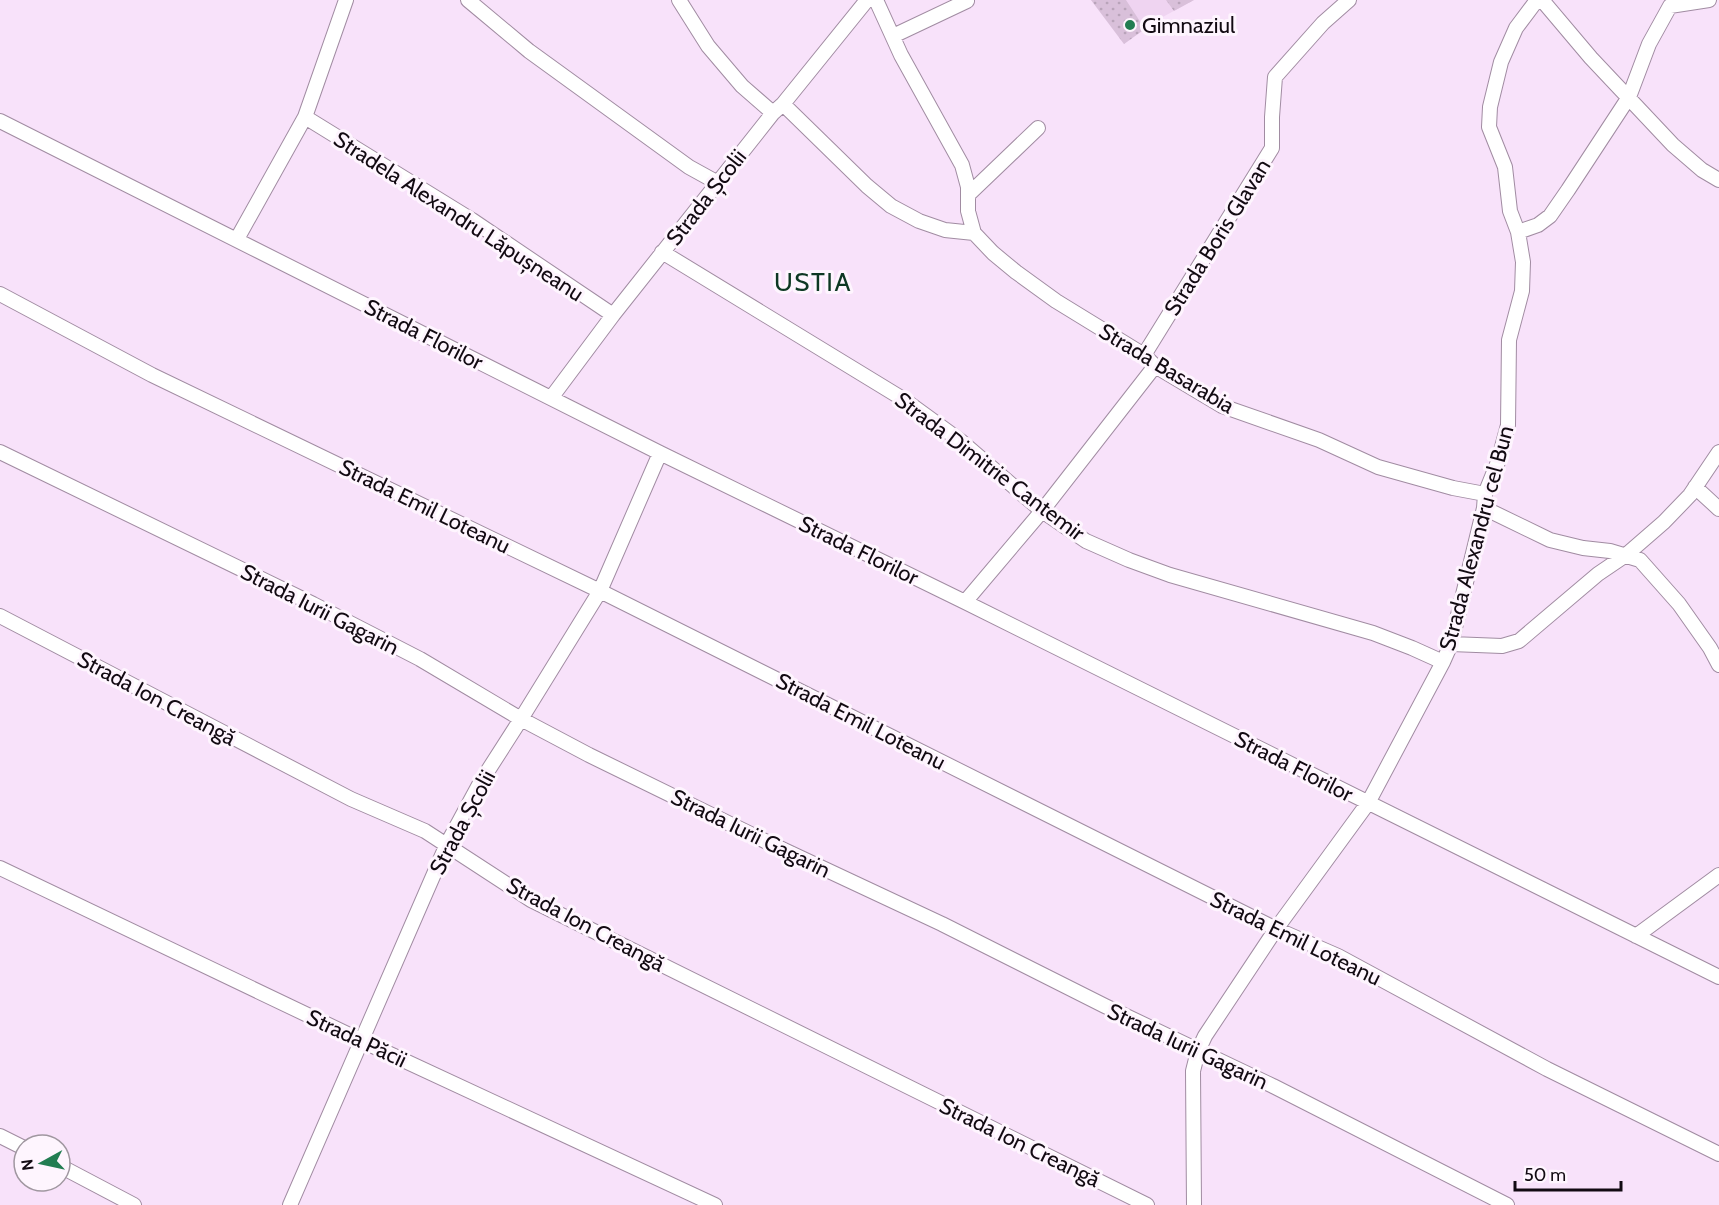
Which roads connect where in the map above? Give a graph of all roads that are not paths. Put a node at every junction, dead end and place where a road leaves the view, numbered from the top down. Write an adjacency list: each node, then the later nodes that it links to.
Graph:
1 (346, 0): 15 (street)
2 (468, 0): 19 (street)
3 (680, 0): 14 (street)
4 (867, 0): 14 (street, Strada Școlii)
5 (876, 0): 12 (street)
6 (1349, 0): 27 (street, Strada Boris Glavan)
7 (1537, 0): 21 (street, Strada Alexandru cel Bun)
8 (1542, 0): 13 (street)
9 (1709, 0): 11 (street)
10 (967, 1): 12 (street)
11 (1670, 3): 13 (street)
12 (893, 36): 20 (street)
13 (1629, 97): 18 (street); 21 (street)
14 (778, 109): 19 (street, Strada Școlii); 22 (street)
15 (305, 117): 23 (street); 26 (street, Stradela Alexandru Lăpușneanu)
16 (0, 121): 23 (street, Strada Florilor)
17 (1038, 128): 20 (street)
18 (1719, 180)
19 (718, 183): 24 (street, Strada Școlii)
20 (968, 195): 22 (street)
21 (1518, 232): 34 (street, Strada Alexandru cel Bun)
22 (974, 233): 27 (street, Strada Basarabia)
23 (237, 239): 29 (street, Strada Florilor)
24 (662, 252): 26 (street, Strada Școlii); 36 (street, Strada Dimitrie Cantemir)
25 (0, 294): 38 (street, Strada Emil Loteanu)
26 (613, 315): 29 (street, Strada Școlii)
27 (1144, 356): 28 (street, Strada Basarabia)
28 (1155, 366): 34 (street, Strada Basarabia); 36 (street)
29 (551, 398): 32 (street, Strada Florilor)
30 (0, 452): 44 (street, Strada Iurii Gagarin)
31 (1719, 452): 33 (street)
32 (660, 453): 38 (street, Strada Școlii); 39 (street, Strada Florilor)
33 (1695, 487): 35 (street); 37 (street)
34 (1484, 501): 37 (street, Strada Basarabia); 41 (street, Strada Alexandru cel Bun)
35 (1719, 509)
36 (1042, 511): 39 (street); 42 (street, Strada Dimitrie Cantemir)
37 (1626, 555): 41 (street); 43 (street, Strada Basarabia)
38 (600, 591): 44 (street, Strada Școlii); 49 (street, Strada Emil Loteanu)
39 (965, 602): 45 (street, Strada Florilor)
40 (0, 616): 46 (street, Strada Ion Creangă)
41 (1451, 644): 42 (street, Strada Alexandru cel Bun)
42 (1443, 662): 45 (street, Strada Alexandru cel Bun)
43 (1719, 665)
44 (522, 719): 46 (street, Strada Școlii); 53 (street, Strada Iurii Gagarin)
45 (1368, 803): 49 (street, Strada Alexandru cel Bun); 50 (street, Strada Florilor)
46 (447, 844): 52 (street, Strada Școlii); 59 (street, Strada Ion Creangă)
47 (0, 868): 52 (street, Strada Păcii)
48 (1719, 875): 50 (street)
49 (1276, 929): 53 (street, Strada Alexandru cel Bun); 54 (street, Strada Emil Loteanu)
50 (1636, 936): 51 (street, Strada Florilor)
51 (1719, 977)
52 (362, 1041): 57 (street, Strada Școlii); 58 (street, Strada Păcii)
53 (1198, 1051): 60 (street, Strada Alexandru cel Bun); 61 (street, Strada Iurii Gagarin)
54 (1719, 1154)
55 (72, 1172): 56 (street)
56 (134, 1205)
57 (290, 1205)
58 (715, 1205)
59 (1146, 1205)
60 (1194, 1205)
61 (1507, 1205)

